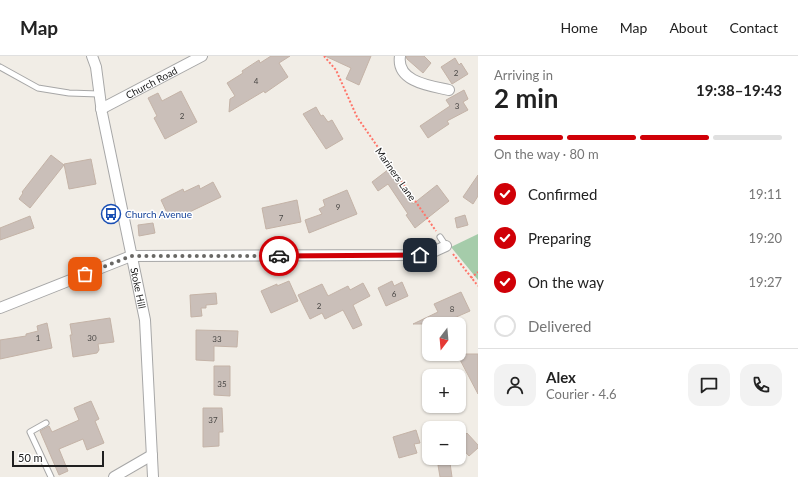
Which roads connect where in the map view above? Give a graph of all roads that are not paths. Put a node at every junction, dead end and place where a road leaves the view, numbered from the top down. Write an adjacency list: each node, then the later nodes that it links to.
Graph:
1 (92, 56): 6 (street, Stoke Hill)
2 (202, 56): 7 (street, Church Road)
3 (400, 56): 5 (street)
4 (0, 67): 6 (lane)
5 (449, 90)
6 (100, 94): 7 (street, Stoke Hill)
7 (101, 109): 10 (street, Stoke Hill)
8 (440, 237): 9 (lane)
9 (446, 246): 10 (street)
10 (131, 256): 11 (street); 13 (street, Stoke Hill)
11 (0, 308)
12 (46, 422): 14 (lane)
13 (152, 455): 15 (street); 16 (street, Stoke Hill)
14 (51, 477)
15 (114, 477)
16 (153, 477)

